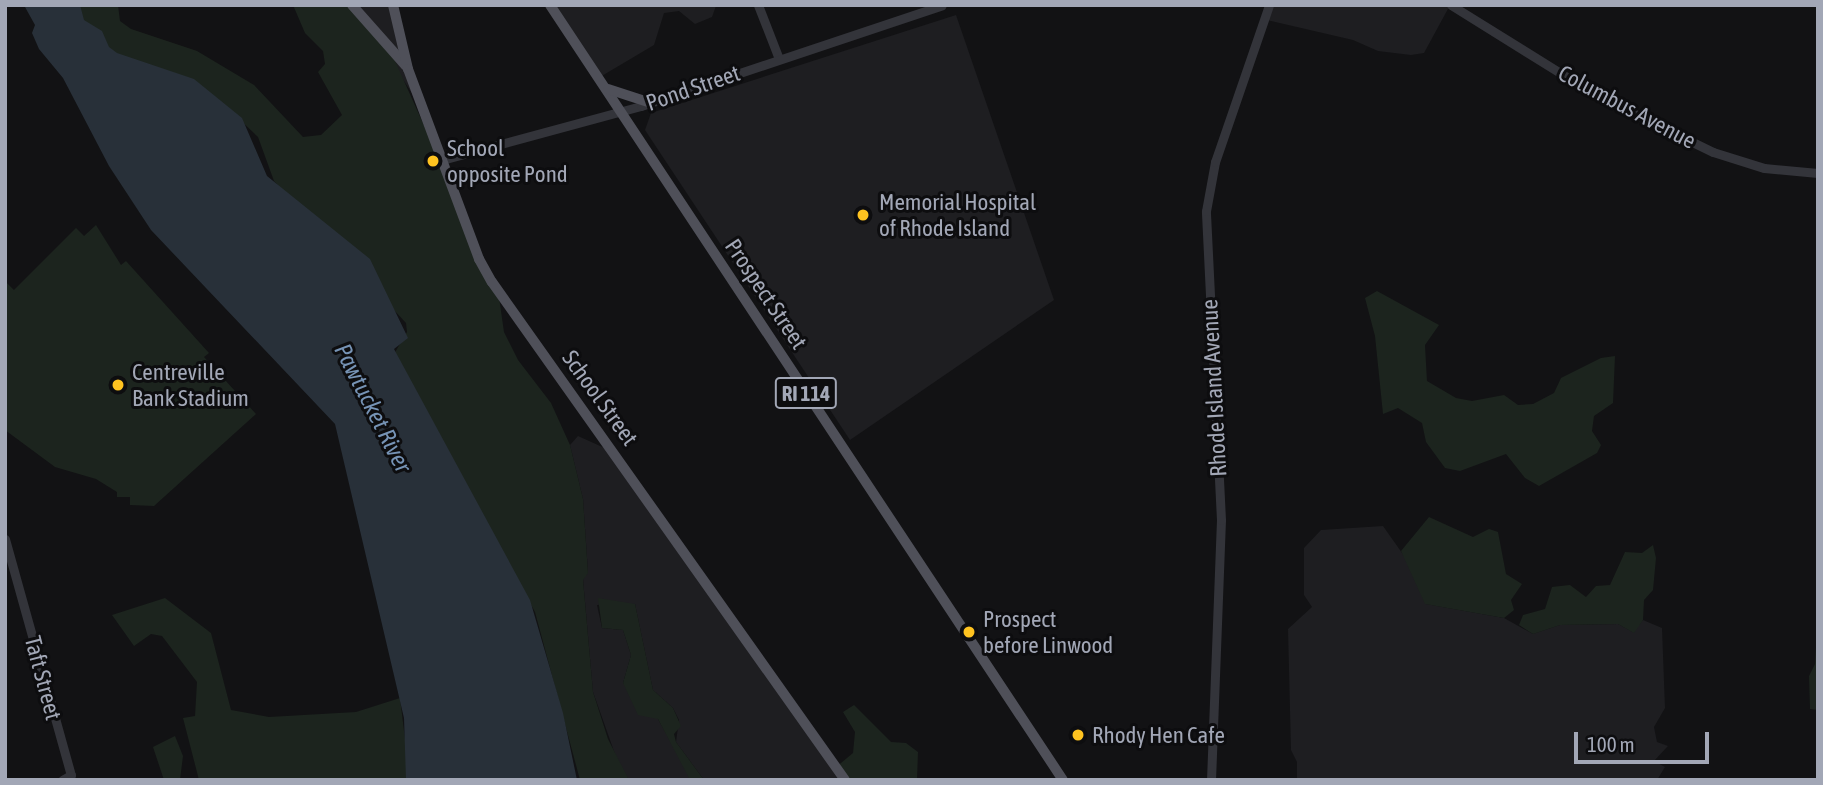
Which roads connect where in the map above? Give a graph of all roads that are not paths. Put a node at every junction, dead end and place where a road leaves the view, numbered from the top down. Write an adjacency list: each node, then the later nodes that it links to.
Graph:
1 (352, 5): 9 (main road)
2 (393, 5): 9 (main road, School Street)
3 (550, 5): 10 (main road, Prospect Street / RI 114)
4 (758, 5): 8 (street)
5 (942, 5): 8 (street, Pond Street)
6 (1269, 5): 19 (street, Rhode Island Avenue)
7 (1451, 5): 14 (street, Columbus Avenue)
8 (779, 59): 11 (street, Pond Street)
9 (408, 69): 13 (main road, School Street)
10 (602, 86): 11 (main road); 12 (main road, Prospect Street / RI 114)
11 (648, 102): 12 (street, Pond Street)
12 (622, 111): 13 (street, Pond Street); 18 (main road, Prospect Street / RI 114)
13 (442, 160): 17 (main road, School Street)
14 (1818, 173)
15 (5, 539): 16 (street, Taft Street)
16 (66, 778)
17 (845, 780)
18 (1063, 780)
19 (1211, 780)

